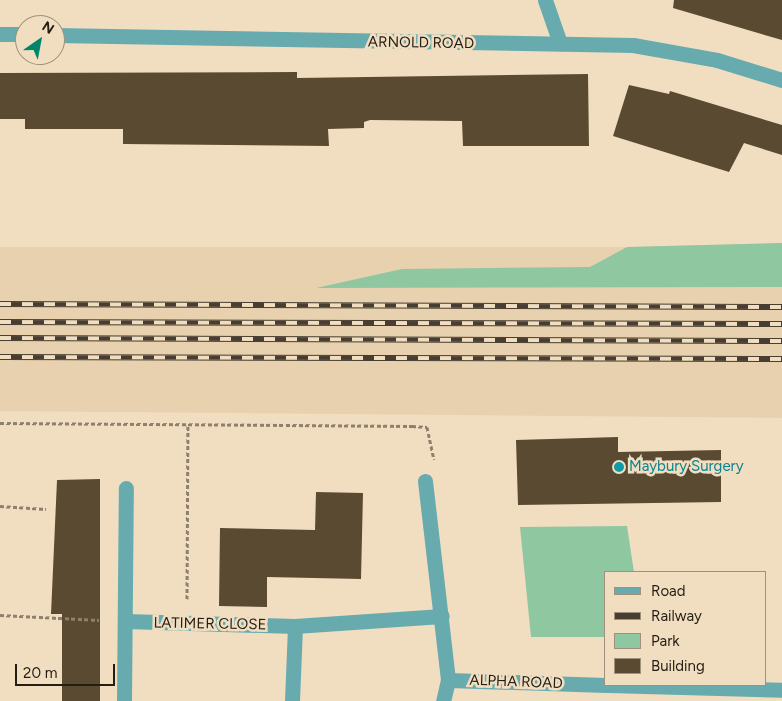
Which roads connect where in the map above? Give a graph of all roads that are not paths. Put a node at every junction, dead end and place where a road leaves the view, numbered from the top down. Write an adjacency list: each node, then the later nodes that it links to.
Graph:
1 (545, 0): 5 (street)
2 (0, 34): 3 (street)
3 (15, 34)
4 (65, 35): 5 (street, ARNOLD ROAD)
5 (560, 43): 6 (street, ARNOLD ROAD)
6 (782, 80)
7 (425, 482): 9 (street)
8 (126, 488): 10 (street)
9 (442, 616): 11 (street, LATIMER CLOSE); 12 (street)
10 (125, 621): 11 (street, LATIMER CLOSE); 16 (street)
11 (295, 626): 17 (street)
12 (448, 680): 13 (street, ALPHA ROAD); 18 (street, ALPHA ROAD)
13 (604, 685)
14 (642, 686): 15 (street, ALPHA ROAD)
15 (782, 690)
16 (124, 701)
17 (292, 701)
18 (443, 701)

